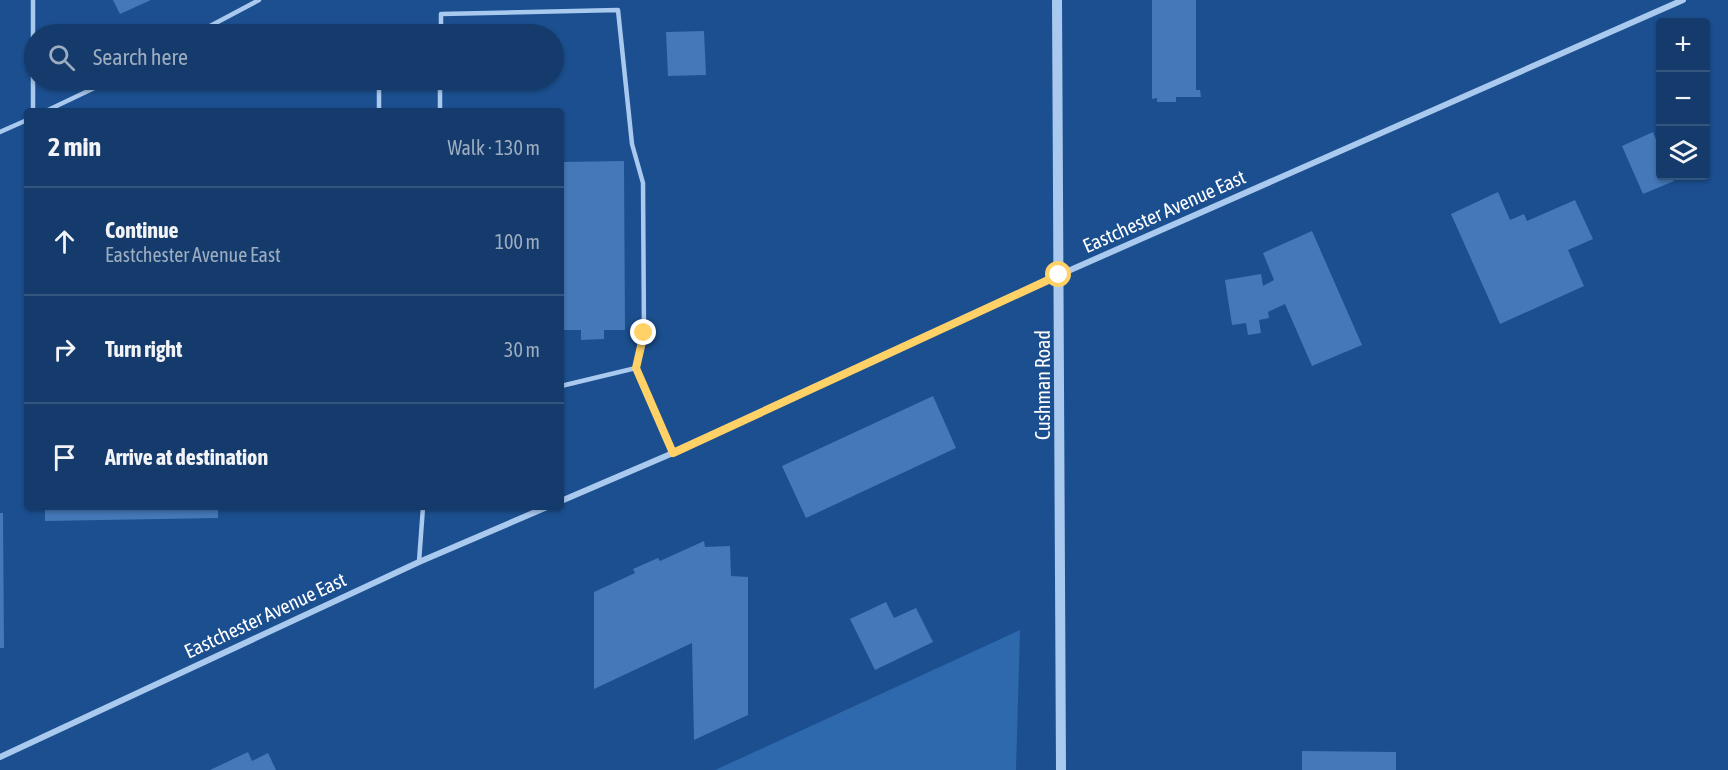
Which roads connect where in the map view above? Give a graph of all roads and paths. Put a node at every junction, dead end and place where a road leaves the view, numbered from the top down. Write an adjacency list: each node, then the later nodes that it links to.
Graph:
1 (33, 0): 5 (lane)
2 (259, 0): 6 (lane)
3 (1057, 0): 18 (street, Cushman Road)
4 (1683, 0): 18 (street, Eastchester Avenue East)
5 (33, 24)
6 (214, 24)
7 (441, 24): 19 (lane)
8 (33, 90): 12 (lane)
9 (90, 90): 13 (lane)
10 (379, 90): 14 (lane)
11 (440, 90): 15 (lane)
12 (33, 108)
13 (52, 108)
14 (379, 108)
15 (440, 108)
16 (24, 121): 17 (lane)
17 (0, 132)
18 (1059, 275): 21 (street, Eastchester Avenue East); 27 (street, Cushman Road)
19 (636, 368): 20 (lane); 21 (lane)
20 (564, 385)
21 (673, 453): 22 (street, Eastchester Avenue East)
22 (564, 500)
23 (423, 510): 25 (lane)
24 (540, 510): 25 (street, Eastchester Avenue East)
25 (419, 562): 26 (street, Eastchester Avenue East)
26 (0, 757)
27 (1061, 770)

